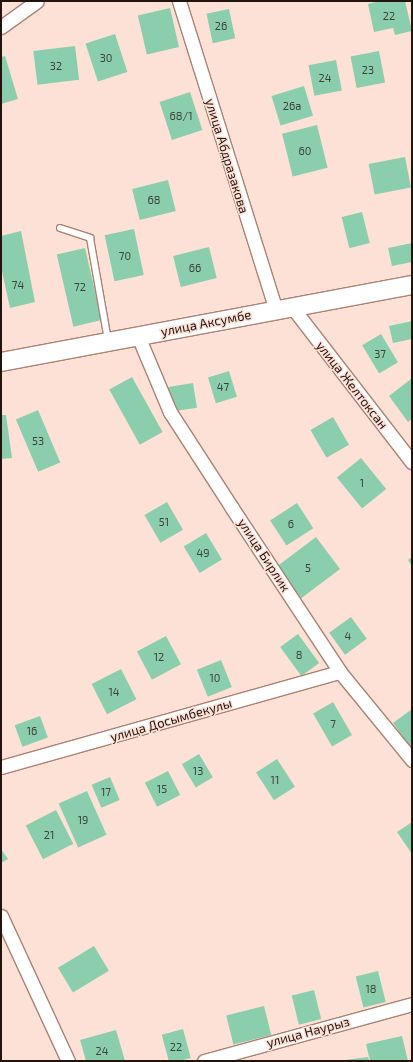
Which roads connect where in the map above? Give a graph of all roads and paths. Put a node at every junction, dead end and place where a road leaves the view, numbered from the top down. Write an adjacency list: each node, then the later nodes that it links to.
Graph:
1 (37, 1): 3 (street)
2 (179, 1): 6 (street, улица Абдразакова)
3 (1, 27)
4 (60, 228): 8 (lane)
5 (412, 285): 6 (main road, улица Аксумбе)
6 (284, 309): 7 (main road, улица Аксумбе); 10 (street, улица Желтоксан)
7 (138, 336): 8 (main road, улица Аксумбе); 11 (street, улица Бирлик)
8 (109, 342): 9 (main road, улица Аксумбе)
9 (1, 362)
10 (412, 462)
11 (340, 672): 12 (street, улица Бирлик); 13 (street, улица Досымбекулы)
12 (412, 760)
13 (1, 767)
14 (1, 916): 16 (street)
15 (412, 1004): 17 (street, улица Наурыз)
16 (68, 1061)
17 (204, 1061)

